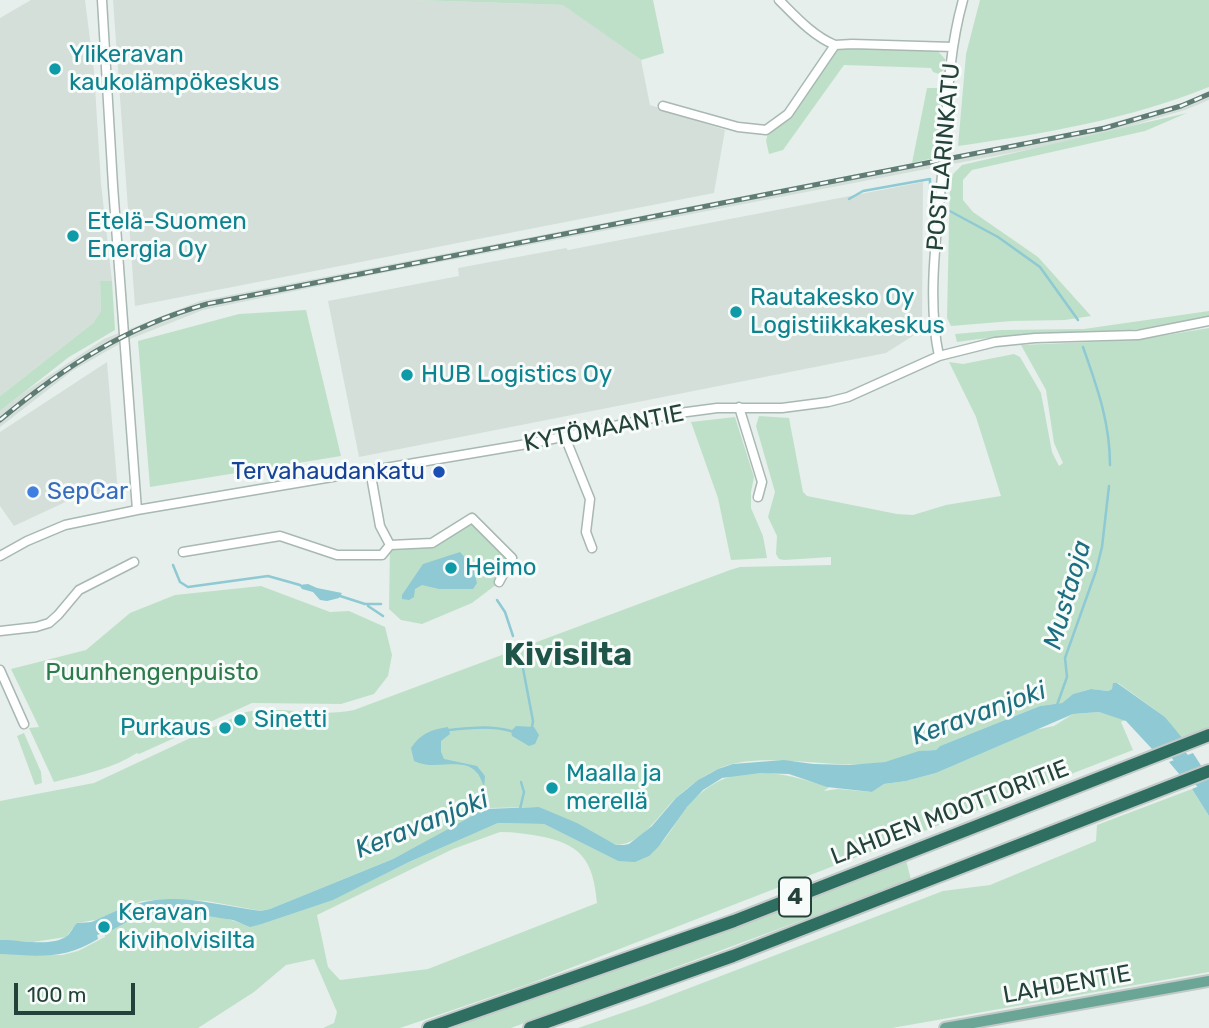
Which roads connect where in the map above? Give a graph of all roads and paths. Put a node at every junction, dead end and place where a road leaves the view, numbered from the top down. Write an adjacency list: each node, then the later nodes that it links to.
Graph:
1 (102, 0): 13 (street)
2 (779, 0): 4 (street)
3 (963, 0): 5 (street, POSTLARINKATU)
4 (835, 45): 5 (street); 6 (street)
5 (953, 47): 8 (street, POSTLARINKATU)
6 (663, 106)
7 (1209, 321): 8 (street, KYTÖMAANTIE)
8 (939, 356): 9 (street, KYTÖMAANTIE)
9 (739, 407): 10 (street, KYTÖMAANTIE); 12 (street)
10 (565, 437): 11 (street, KYTÖMAANTIE); 15 (street)
11 (370, 470): 13 (street, KYTÖMAANTIE); 14 (street)
12 (758, 497)
13 (137, 510): 17 (street, KYTÖMAANTIE)
14 (390, 545): 16 (street); 19 (street)
15 (592, 548)
16 (183, 552)
17 (0, 556)
18 (134, 562): 20 (street)
19 (499, 582)
20 (0, 631)
21 (0, 670): 22 (street)
22 (24, 724)
23 (1204, 737): 26 (highway, LAHDEN MOOTTORITIE / 4)
24 (1209, 771): 27 (highway, 4)
25 (1209, 982): 28 (main road, LAHDENTIE)
26 (429, 1028)
27 (530, 1028)
28 (945, 1028)

